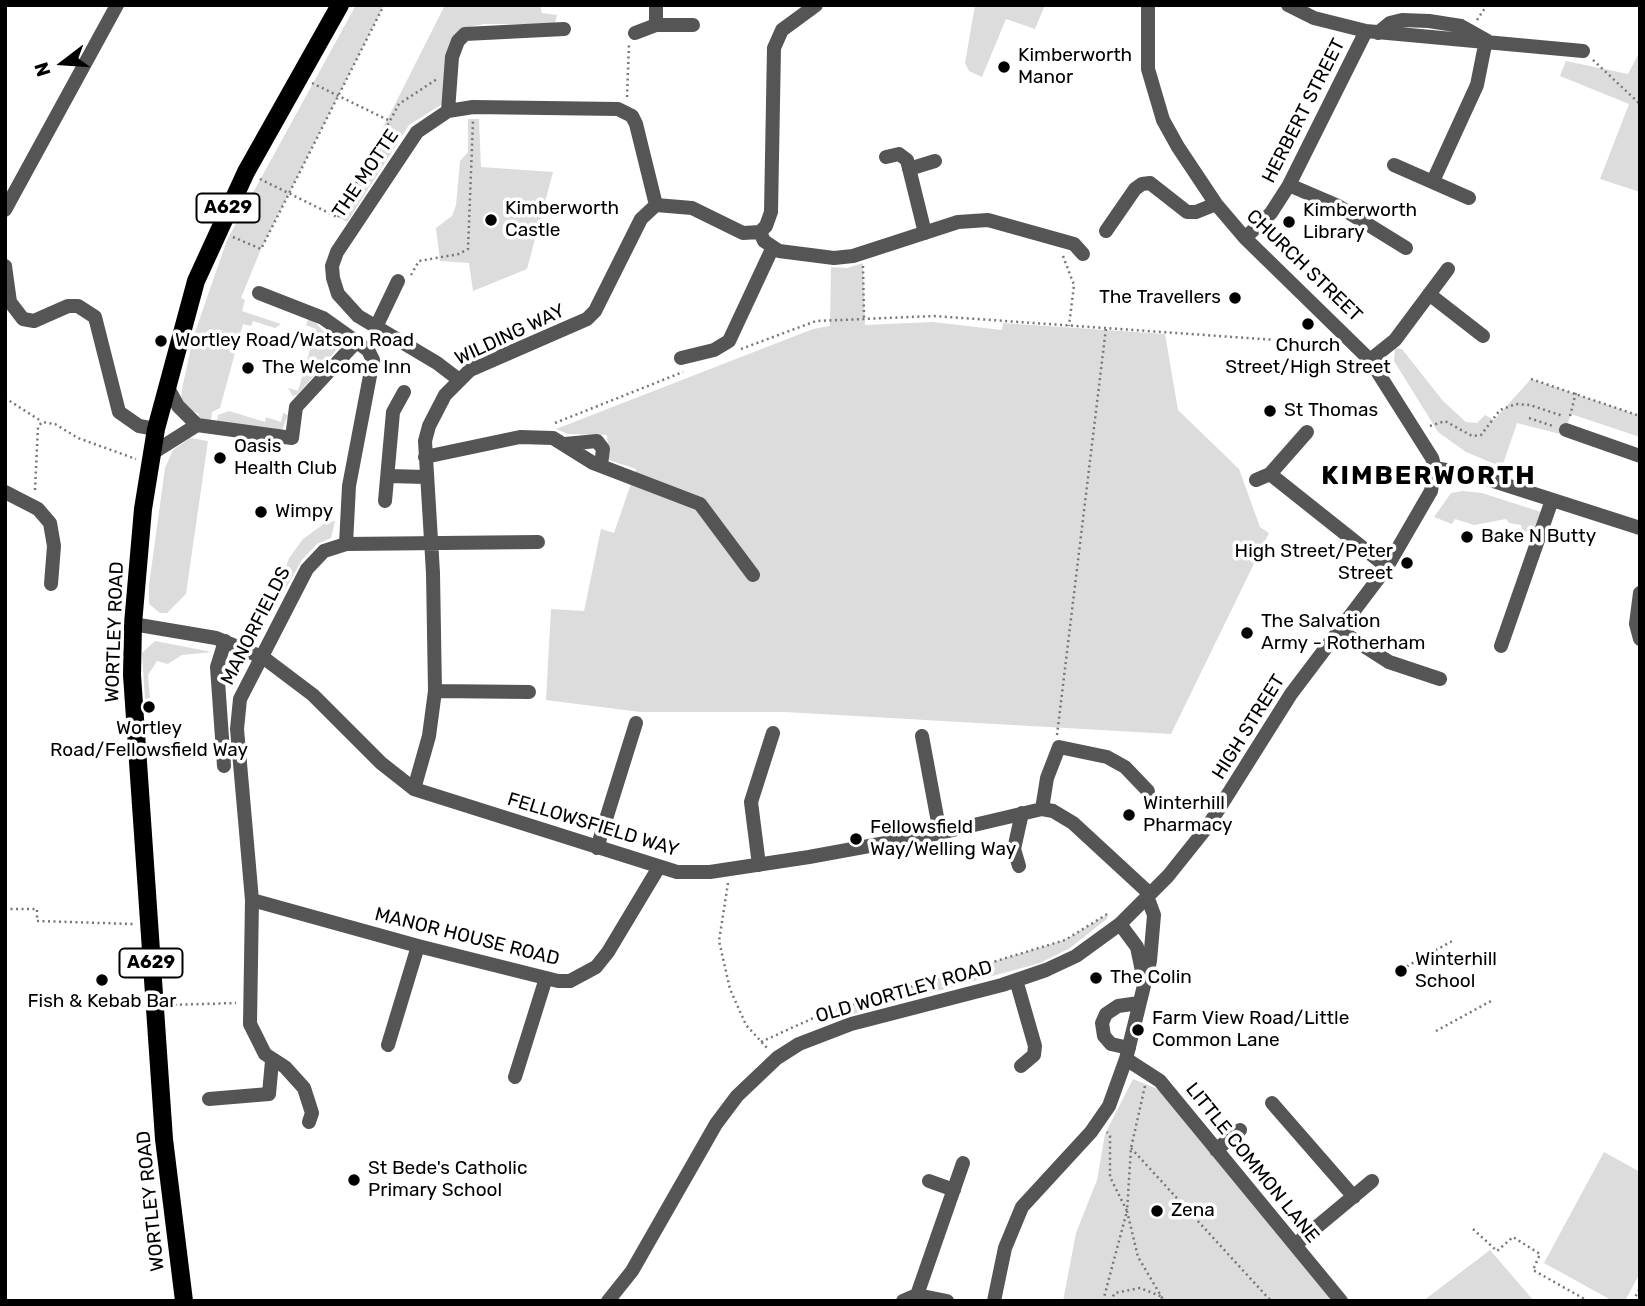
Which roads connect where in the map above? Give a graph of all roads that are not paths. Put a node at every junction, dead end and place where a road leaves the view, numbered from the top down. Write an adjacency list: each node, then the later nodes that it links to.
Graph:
1 (117, 5): 24 (street)
2 (340, 5): 43 (main road, WORTLEY ROAD / A629)
3 (656, 5): 7 (street)
4 (816, 5): 26 (street)
5 (1148, 5): 22 (street, CHURCH STREET)
6 (1288, 5): 10 (street)
7 (656, 25): 8 (street); 11 (street)
8 (692, 25)
9 (564, 29): 14 (street)
10 (1372, 32): 12 (street); 20 (street, HERBERT STREET)
11 (635, 33)
12 (1486, 40): 13 (street); 19 (street)
13 (1583, 51)
14 (448, 111): 23 (street, THE MOTTE); 37 (street, THE MOTTE)
15 (886, 157): 18 (street)
16 (935, 161): 18 (street)
17 (1394, 165): 19 (street)
18 (909, 169): 27 (street)
19 (1433, 181): 21 (street)
20 (1289, 186): 28 (street, HERBERT STREET); 30 (street)
21 (1469, 198)
22 (1216, 204): 25 (street); 28 (street, CHURCH STREET)
23 (656, 205): 26 (street); 42 (street, WILDING WAY)
24 (5, 209)
25 (1106, 231)
26 (760, 232): 29 (street)
27 (925, 233): 29 (street); 31 (street)
28 (1245, 238): 41 (street, CHURCH STREET)
29 (772, 248): 40 (street)
30 (1406, 248)
31 (1083, 254)
32 (5, 266): 46 (street)
33 (1448, 269): 36 (street)
34 (402, 282): 37 (street)
35 (259, 293): 39 (street)
36 (1429, 294): 38 (street); 41 (street)
37 (376, 327): 42 (street, THE MOTTE)
38 (1483, 336)
39 (357, 341): 45 (street); 65 (street)
40 (681, 358)
41 (1370, 360): 54 (street, CHURCH STREET)
42 (458, 379): 51 (street, WILDING WAY)
43 (167, 386): 45 (street); 46 (main road, WORTLEY ROAD / A629)
44 (404, 392): 56 (street)
45 (197, 425): 52 (street)
46 (156, 429): 52 (main road, WORTLEY ROAD / A629)
47 (1566, 430): 50 (street)
48 (1307, 432): 55 (street)
49 (565, 444): 51 (street); 53 (street); 53 (street)
50 (1640, 456)
51 (425, 457): 57 (street, WILDING WAY)
52 (150, 458): 70 (main road, WORTLEY ROAD / A629)
53 (601, 465): 67 (street)
54 (1435, 468): 60 (street); 66 (street, HIGH STREET)
55 (1270, 474): 58 (street); 66 (street)
56 (389, 477): 57 (street); 61 (street)
57 (425, 477): 63 (street, WILDING WAY)
58 (1256, 480)
59 (7, 495): 68 (street)
60 (1552, 500): 62 (street); 74 (street)
61 (385, 501)
62 (1640, 528)
63 (431, 541): 64 (street, MANORFIELDS); 65 (street, MANORFIELDS); 77 (street, WILDING WAY)
64 (538, 541)
65 (346, 544): 75 (street, MANORFIELDS)
66 (1388, 567): 71 (street, HIGH STREET)
67 (753, 575)
68 (51, 584)
69 (1640, 593): 72 (street)
70 (133, 624): 73 (street, FELLOWSFIELD WAY); 117 (main road, WORTLEY ROAD / A629)
71 (1339, 630): 76 (street); 92 (street, HIGH STREET)
72 (1640, 639)
73 (226, 641): 75 (street, FELLOWSFIELD WAY); 82 (street)
74 (1501, 646)
75 (264, 658): 83 (street, FELLOWSFIELD WAY); 93 (street, MANORFIELDS)
76 (1440, 679)
77 (435, 691): 78 (street); 83 (street, WILDING WAY)
78 (529, 692)
79 (636, 723): 88 (street)
80 (773, 733): 89 (street)
81 (922, 736): 87 (street)
82 (224, 766)
83 (414, 789): 88 (street, FELLOWSFIELD WAY)
84 (1148, 791): 85 (street)
85 (1042, 809): 86 (street, FELLOWSFIELD WAY); 92 (street)
86 (1022, 813): 87 (street, FELLOWSFIELD WAY); 90 (street)
87 (940, 833): 89 (street, FELLOWSFIELD WAY)
88 (597, 848): 91 (street, FELLOWSFIELD WAY)
89 (759, 865): 91 (street, FELLOWSFIELD WAY)
90 (1019, 866)
91 (659, 867): 96 (street, MANOR HOUSE ROAD)
92 (1148, 895): 94 (street, HIGH STREET); 98 (street)
93 (252, 900): 95 (street, MANOR HOUSE ROAD); 102 (street, MANORFIELDS)
94 (1120, 924): 97 (street, OLD WORTLEY ROAD); 98 (street)
95 (418, 946): 96 (street, MANOR HOUSE ROAD); 100 (street)
96 (546, 978): 104 (street)
97 (1016, 980): 103 (street); 118 (street, OLD WORTLEY ROAD)
98 (1144, 981): 99 (street)
99 (1139, 1003): 101 (street); 101 (street, LITTLE COMMON LANE)
100 (388, 1045)
101 (1127, 1053): 109 (street, LITTLE COMMON LANE); 120 (street)
102 (272, 1061): 105 (street); 107 (street)
103 (1021, 1066)
104 (515, 1077)
105 (209, 1099)
106 (1272, 1103): 114 (street)
107 (309, 1122)
108 (1240, 1130): 109 (street)
109 (1216, 1150): 115 (street, LITTLE COMMON LANE)
110 (963, 1163): 113 (street)
111 (929, 1181): 113 (street)
112 (1372, 1181): 114 (street)
113 (954, 1190): 116 (street)
114 (1354, 1197): 115 (street)
115 (1295, 1245): 121 (street, LITTLE COMMON LANE)
116 (910, 1298): 119 (street)
117 (184, 1301)
118 (608, 1301)
119 (947, 1301)
120 (994, 1301)
121 (1341, 1301)

